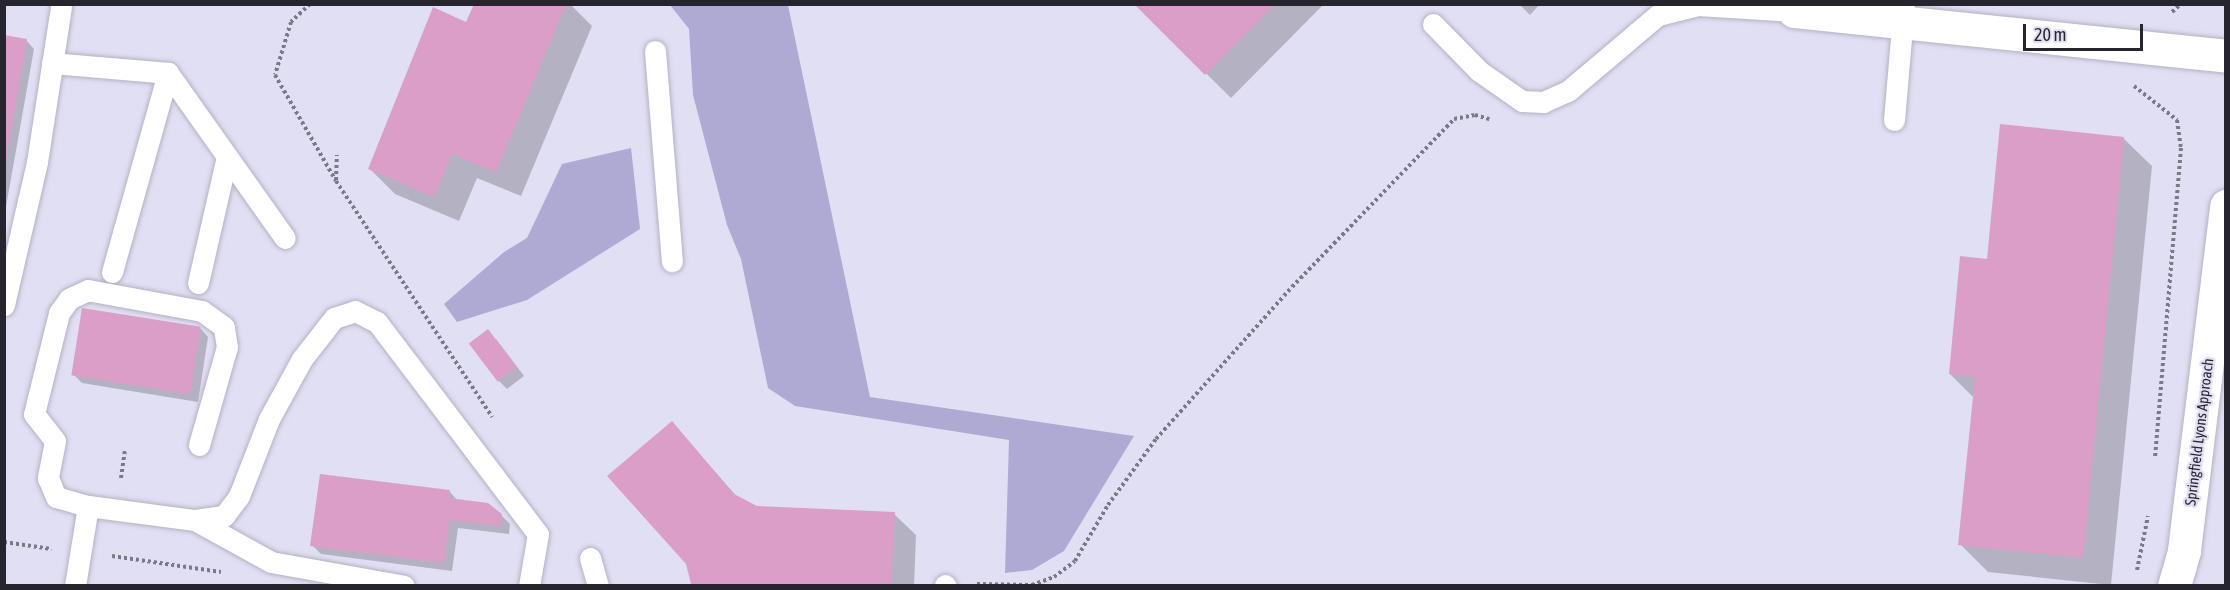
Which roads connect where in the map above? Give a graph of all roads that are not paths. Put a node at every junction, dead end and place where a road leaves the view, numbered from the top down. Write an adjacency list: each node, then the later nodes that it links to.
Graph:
1 (1732, 6): 3 (lane); 5 (lane)
2 (61, 7): 8 (lane)
3 (1794, 11): 4 (street)
4 (1904, 13): 7 (street); 10 (lane)
5 (1433, 24)
6 (655, 51): 14 (lane)
7 (2226, 56)
8 (52, 63): 9 (lane); 18 (lane)
9 (168, 73): 11 (lane); 15 (lane)
10 (1894, 120)
11 (227, 156): 13 (lane); 16 (lane)
12 (2226, 206): 17 (street, Springfield Lyons Approach)
13 (285, 238)
14 (672, 261)
15 (112, 272)
16 (198, 283)
17 (2221, 301): 22 (street, Springfield Lyons Approach)
18 (4, 305)
19 (199, 445): 20 (lane)
20 (88, 507): 21 (lane); 24 (lane)
21 (195, 520): 25 (lane); 26 (lane)
22 (2184, 550): 28 (street, Springfield Lyons Approach); 29 (street, Springfield Lyons Approach)
23 (590, 558): 27 (lane)
24 (75, 585)
25 (404, 585)
26 (529, 585)
27 (598, 585)
28 (2174, 585)
29 (2187, 585)

